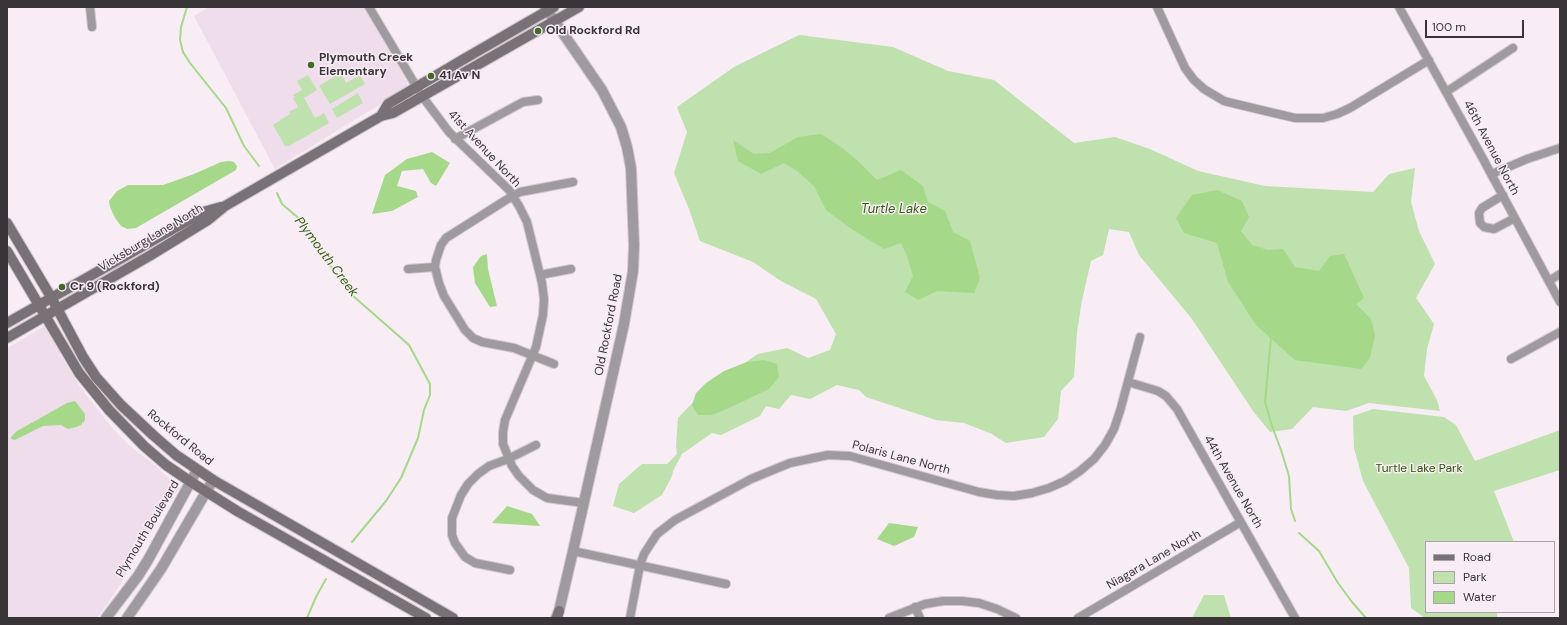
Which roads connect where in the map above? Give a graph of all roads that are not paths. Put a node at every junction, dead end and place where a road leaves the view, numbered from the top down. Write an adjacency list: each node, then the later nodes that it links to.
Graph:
1 (90, 7): 8 (street)
2 (369, 7): 11 (street, 41st Avenue North)
3 (580, 7): 7 (main road, Vicksburg Lane North)
4 (1157, 7): 10 (street)
5 (1399, 7): 10 (street, 46th Avenue North)
6 (549, 8): 7 (street, Old Rockford Road); 11 (main road, Vicksburg Lane North)
7 (555, 22): 11 (main road, Vicksburg Lane North); 49 (street, Old Rockford Road)
8 (92, 27)
9 (1513, 48): 12 (street)
10 (1429, 60): 12 (street, 46th Avenue North)
11 (420, 92): 14 (street, 41st Avenue North); 20 (main road, Vicksburg Lane North)
12 (1446, 92): 16 (street, 46th Avenue North)
13 (538, 100): 14 (street)
14 (455, 139): 19 (street, 41st Avenue North)
15 (1560, 148): 16 (street)
16 (1492, 174): 18 (street, 46th Avenue North)
17 (574, 182): 19 (street)
18 (1503, 195): 21 (street, 46th Avenue North); 21 (street)
19 (513, 196): 24 (street); 28 (street, 41st Avenue North)
20 (225, 206): 30 (main road, Vicksburg Lane North); 33 (main road, Vicksburg Lane North)
21 (1515, 218): 29 (street, 46th Avenue North)
22 (7, 223): 30 (main road, Rockford Road)
23 (7, 251): 32 (main road)
24 (435, 267): 25 (street); 39 (street)
25 (408, 269)
26 (571, 269): 28 (street)
27 (1560, 274): 29 (street)
28 (540, 275): 39 (street, 41st Avenue North)
29 (1549, 280): 31 (street, 46th Avenue North)
30 (50, 297): 32 (main road, Vicksburg Lane North); 33 (main road, Rockford Road)
31 (1560, 302)
32 (38, 305): 34 (main road); 35 (main road, Vicksburg Lane North)
33 (57, 309): 34 (main road, Vicksburg Lane North); 45 (main road, Rockford Road)
34 (45, 316): 38 (main road, Vicksburg Lane North); 47 (main road)
35 (7, 323)
36 (1560, 332): 40 (street)
37 (1140, 336): 42 (street, Polaris Lane North)
38 (7, 338)
39 (532, 356): 41 (street); 44 (street, 41st Avenue North)
40 (1511, 359)
41 (554, 364)
42 (1128, 382): 50 (street, 44th Avenue North); 52 (street, Polaris Lane North)
43 (536, 445): 44 (street)
44 (508, 459): 49 (street, 41st Avenue North); 53 (street)
45 (197, 470): 46 (main road, Rockford Road); 47 (street, Plymouth Boulevard)
46 (213, 480): 48 (street); 60 (main road, Rockford Road)
47 (191, 482): 48 (main road); 57 (street, Plymouth Boulevard)
48 (206, 492): 58 (street); 59 (main road)
49 (584, 503): 51 (street, Old Rockford Road)
50 (1241, 522): 65 (street, Niagara Lane North); 66 (street, 44th Avenue North)
51 (573, 551): 52 (street); 56 (street, Old Rockford Road)
52 (640, 565): 54 (street); 61 (street)
53 (510, 570)
54 (726, 584)
55 (915, 607): 62 (street); 63 (street); 64 (street)
56 (557, 616)
57 (106, 618)
58 (127, 618)
59 (426, 618)
60 (453, 618)
61 (630, 618)
62 (889, 618)
63 (920, 618)
64 (1016, 618)
65 (1078, 618)
66 (1295, 618)

